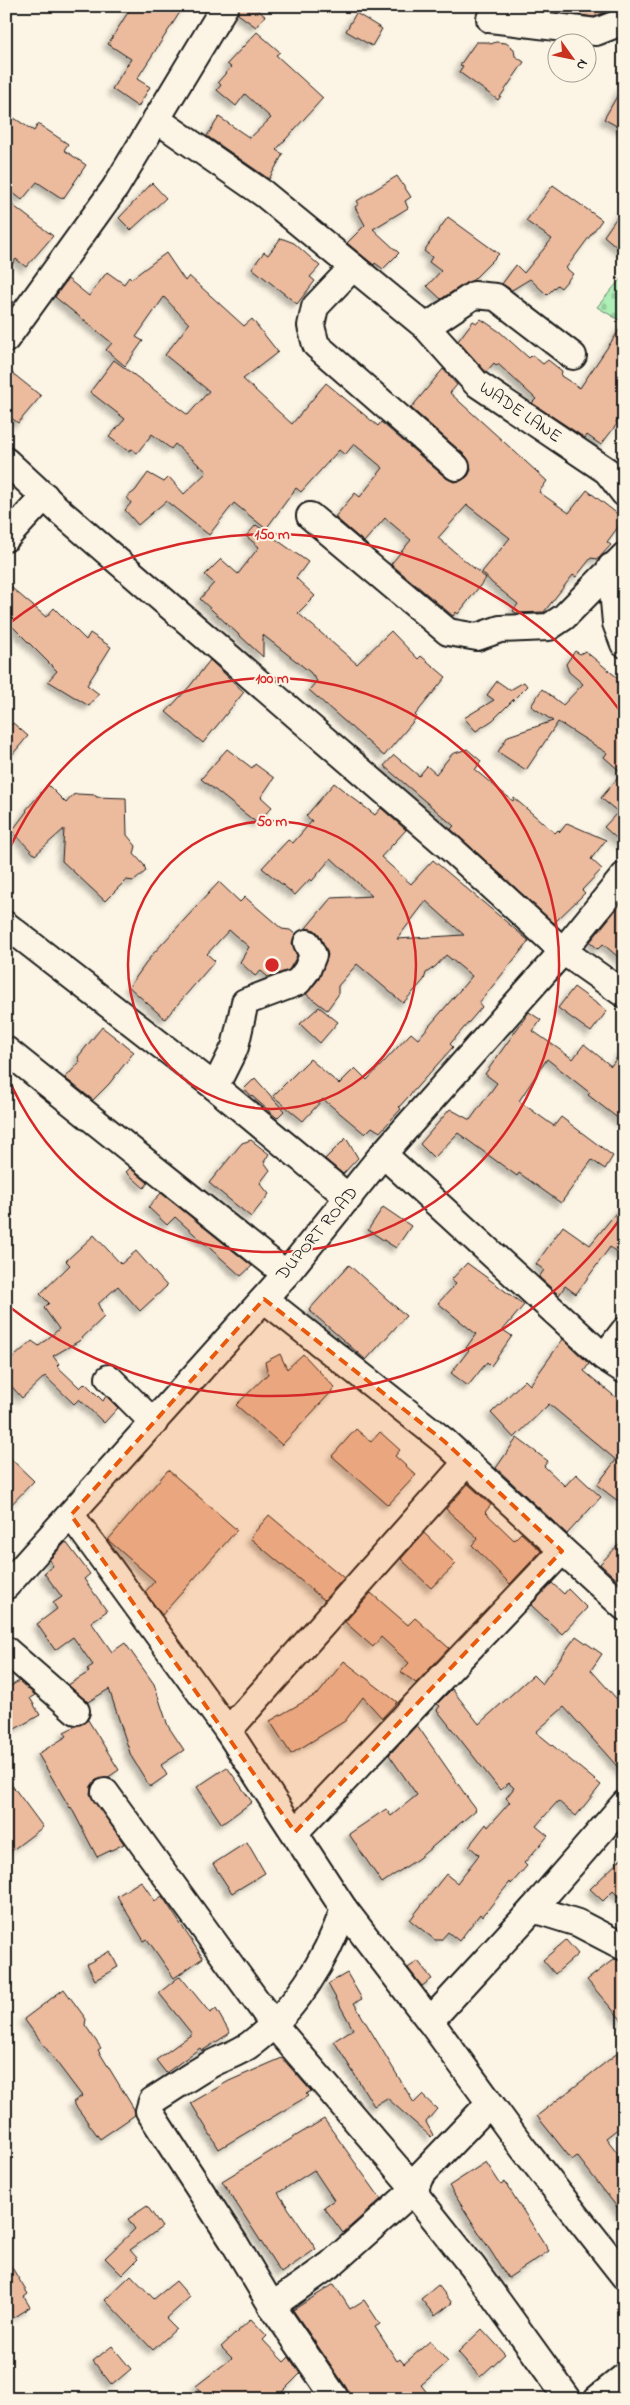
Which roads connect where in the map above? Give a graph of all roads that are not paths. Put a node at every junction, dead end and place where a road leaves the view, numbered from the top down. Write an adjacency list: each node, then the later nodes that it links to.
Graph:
1 (225, 6): 4 (street)
2 (490, 19): 3 (street)
3 (624, 21)
4 (156, 119): 5 (street, WADE LANE); 7 (street)
5 (353, 267): 6 (street, WADE LANE); 10 (street)
6 (426, 327): 8 (street); 11 (street, WADE LANE)
7 (6, 339)
8 (573, 356)
9 (6, 461): 12 (street)
10 (456, 467)
11 (624, 493)
12 (45, 496): 14 (street); 20 (street)
13 (310, 516): 15 (street)
14 (6, 538)
15 (618, 561): 16 (street)
16 (624, 644)
17 (624, 876): 20 (street, DUPORT ROAD)
18 (6, 925): 23 (street)
19 (307, 943): 23 (street)
20 (563, 951): 21 (street); 24 (street, DUPORT ROAD)
21 (624, 994)
22 (6, 1050): 26 (street)
23 (215, 1087): 25 (street)
24 (382, 1154): 25 (street, DUPORT ROAD); 29 (street)
25 (349, 1198): 26 (street, DUPORT ROAD)
26 (286, 1274): 27 (street, DUPORT ROAD)
27 (264, 1299): 31 (street, DUPORT ROAD); 32 (street)
28 (624, 1332): 29 (street)
29 (614, 1363)
30 (109, 1378): 31 (street)
31 (154, 1423): 33 (street, DUPORT ROAD)
32 (467, 1462): 34 (street); 39 (street)
33 (71, 1514): 35 (street, DUPORT ROAD); 39 (street)
34 (562, 1551): 36 (street); 42 (street)
35 (6, 1586)
36 (624, 1607)
37 (6, 1650): 38 (street)
38 (76, 1711)
39 (228, 1731): 42 (street)
40 (104, 1792): 47 (street)
41 (624, 1804): 44 (street)
42 (294, 1832): 43 (street)
43 (344, 1909): 46 (street); 47 (street)
44 (533, 1909): 45 (street); 46 (street)
45 (624, 1947)
46 (430, 2021): 48 (street)
47 (274, 2025): 49 (street); 51 (street)
48 (489, 2104): 49 (street); 50 (street)
49 (415, 2188): 51 (street); 54 (street)
50 (624, 2276)
51 (272, 2306): 53 (street)
52 (624, 2377): 55 (street)
53 (336, 2399)
54 (568, 2399)
55 (597, 2399)

